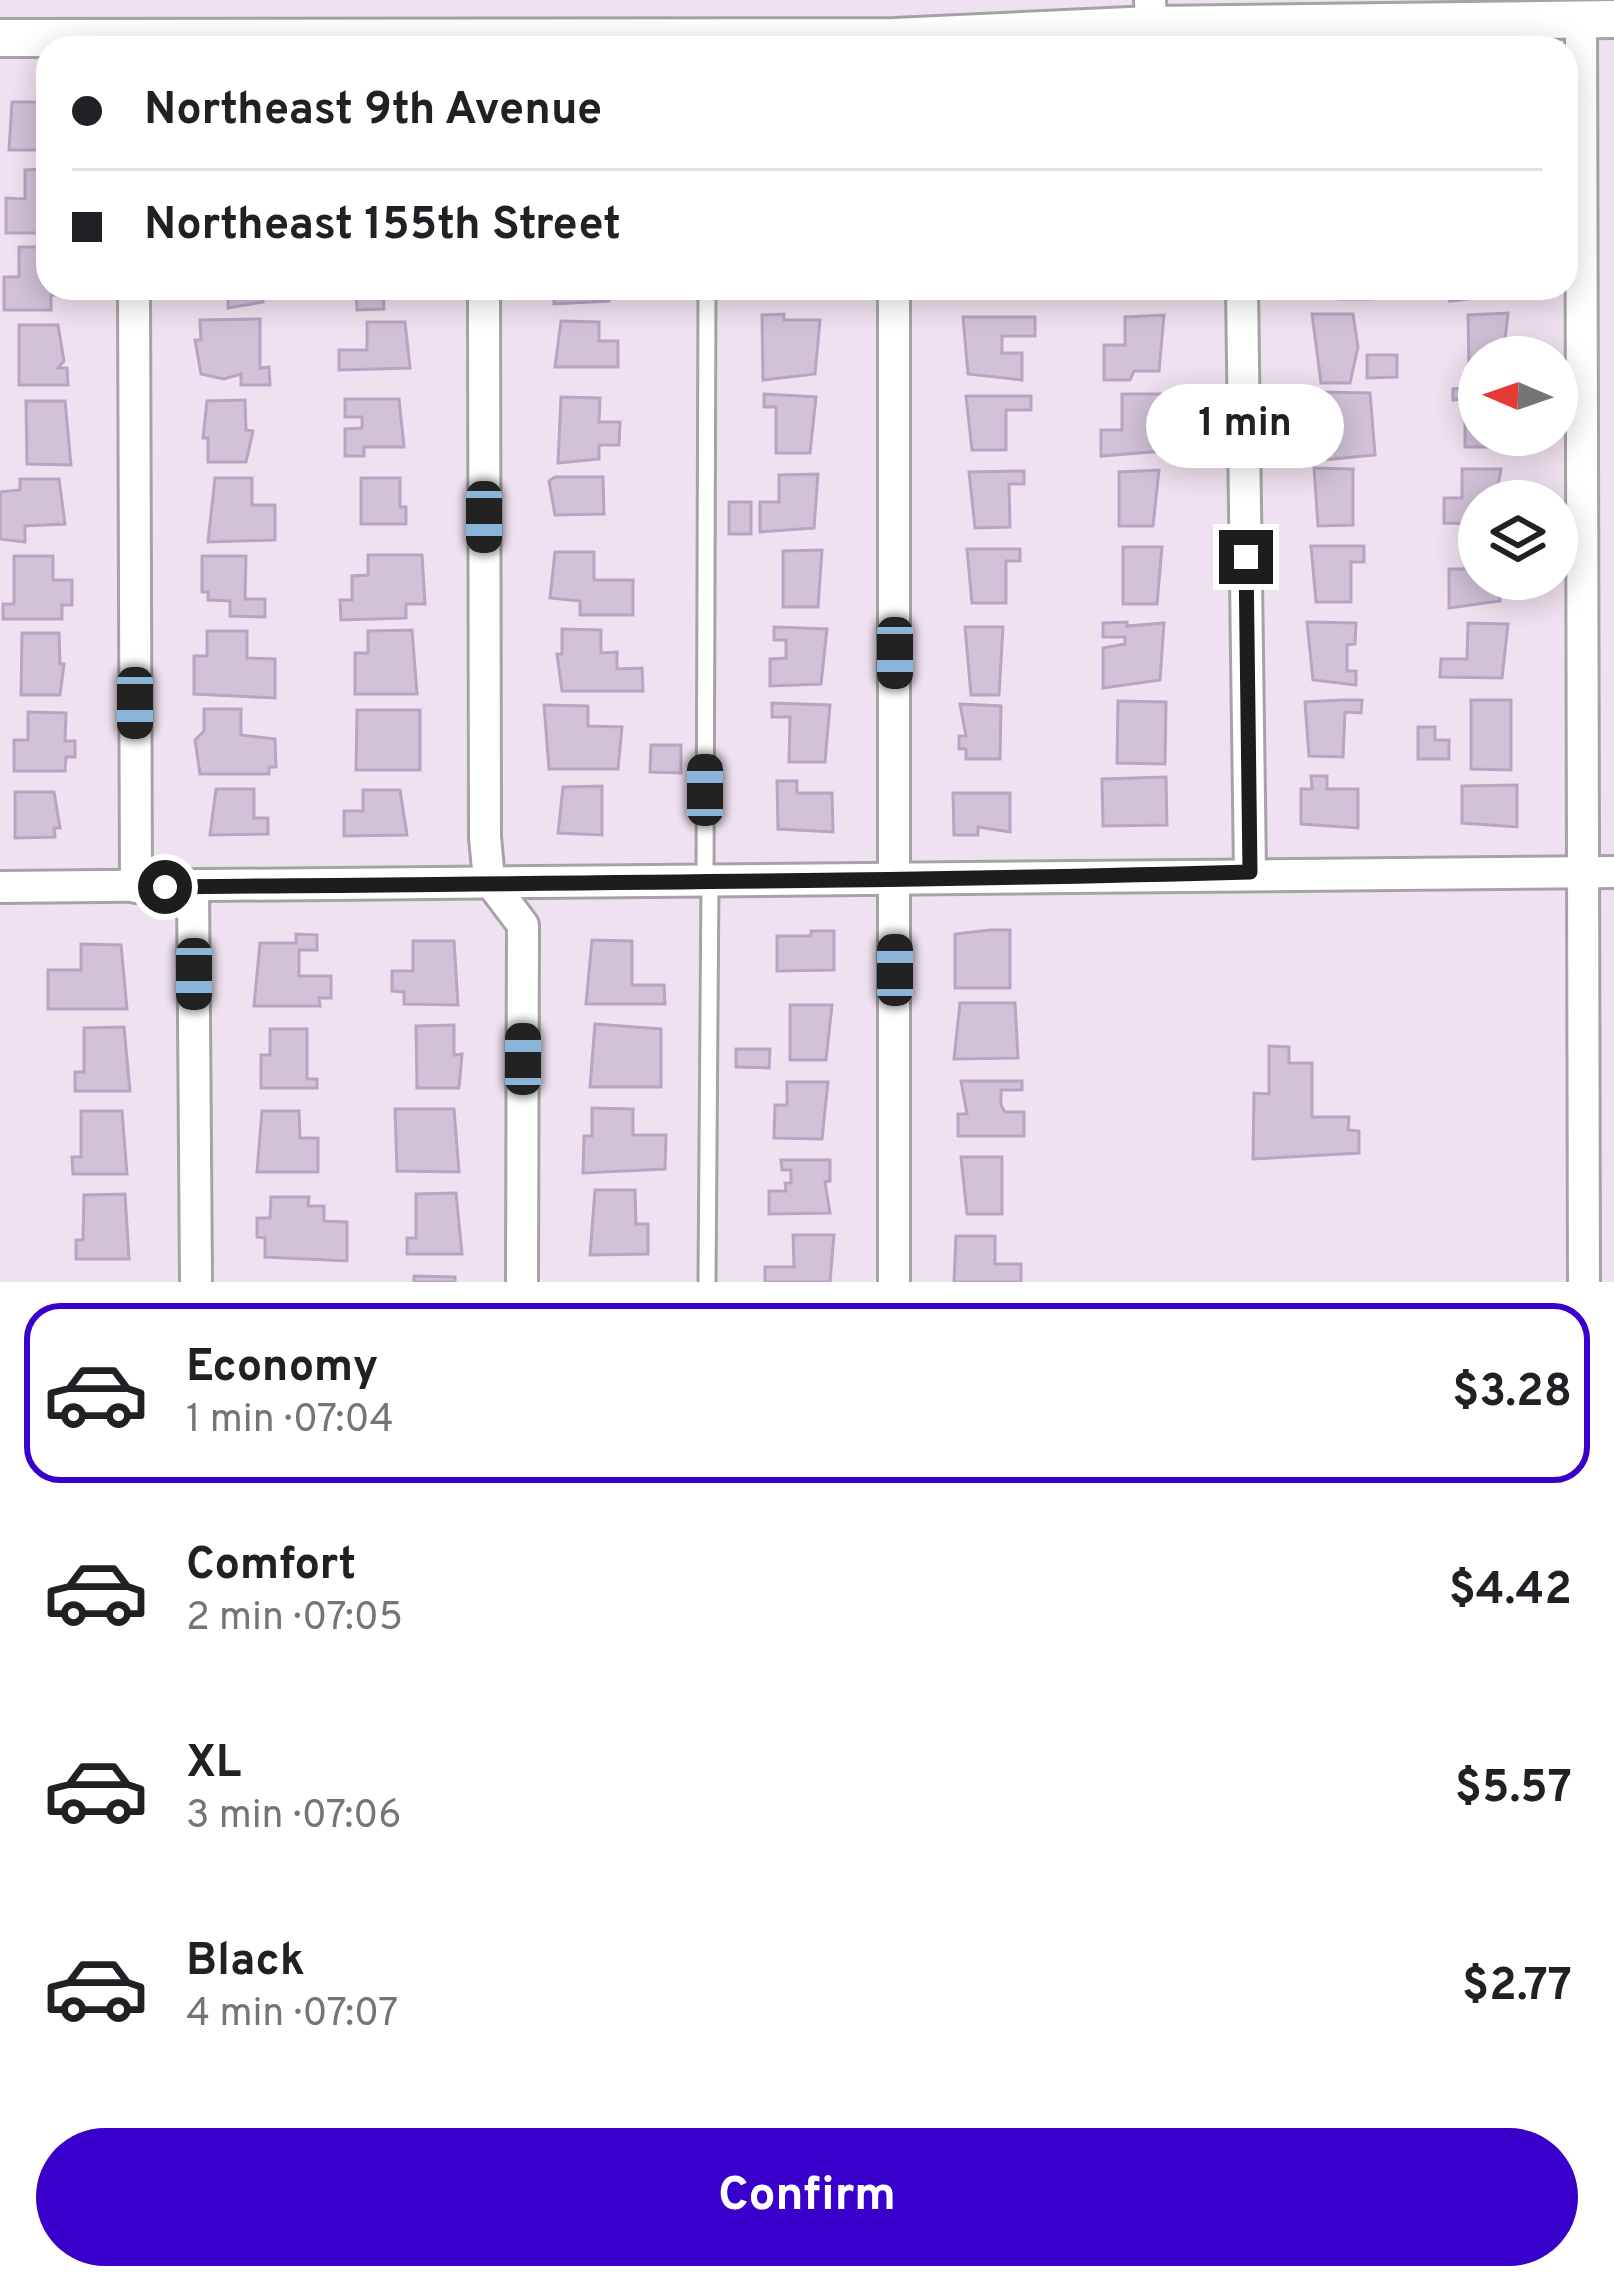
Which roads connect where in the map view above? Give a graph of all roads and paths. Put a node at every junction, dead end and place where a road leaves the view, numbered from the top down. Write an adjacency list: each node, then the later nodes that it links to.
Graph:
1 (1151, 12): 3 (street); 4 (street)
2 (1598, 19): 4 (street); 13 (street)
3 (952, 36)
4 (1238, 36)
5 (0, 38): 6 (street)
6 (36, 39)
7 (134, 300): 19 (street)
8 (484, 300): 14 (street)
9 (707, 300): 15 (lane)
10 (894, 300): 16 (street)
11 (1242, 300): 12 (street)
12 (1250, 872): 13 (street); 16 (street)
13 (1599, 873): 24 (street)
14 (489, 880): 15 (street); 17 (street); 21 (street)
15 (708, 881): 16 (street); 22 (lane)
16 (895, 881): 23 (street)
17 (193, 886): 19 (street); 20 (street)
18 (0, 887): 19 (street)
19 (136, 887)
20 (196, 1282)
21 (522, 1282)
22 (707, 1282)
23 (895, 1282)
24 (1583, 1282)

